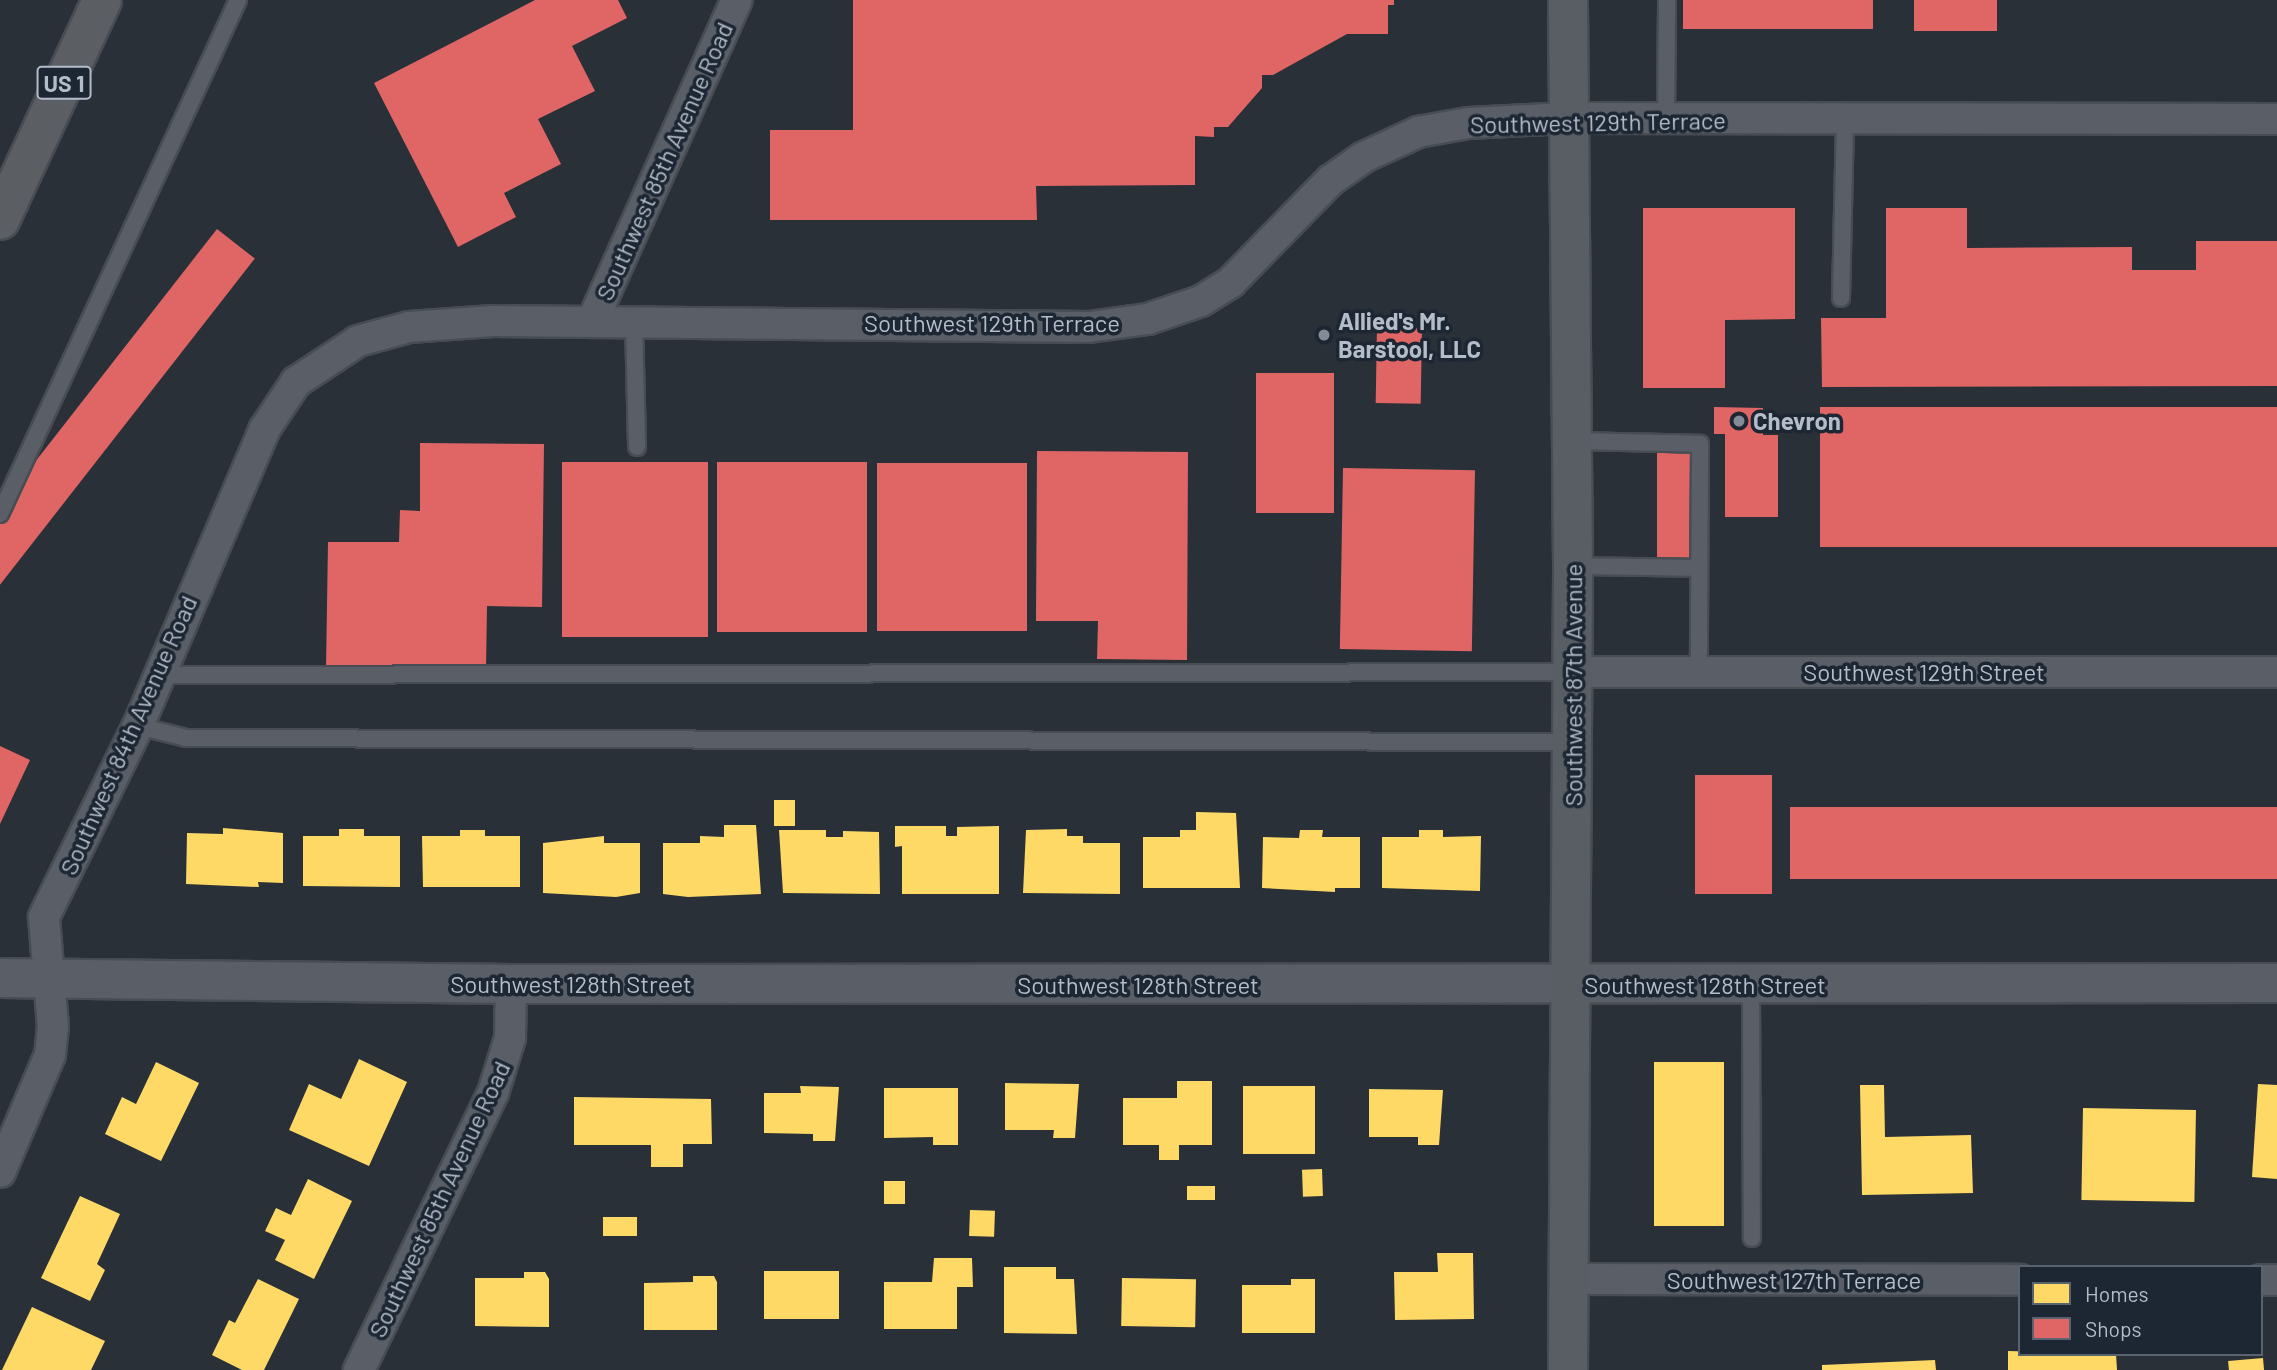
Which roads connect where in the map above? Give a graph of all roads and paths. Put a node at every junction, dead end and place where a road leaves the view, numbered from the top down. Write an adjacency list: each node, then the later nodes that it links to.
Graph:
1 (102, 0): 10 (highway, US 1)
2 (238, 0): 17 (lane)
3 (737, 0): 12 (street, Southwest 85th Avenue Road)
4 (1568, 0): 6 (main road, Southwest 87th Avenue)
5 (1667, 0): 8 (lane)
6 (1568, 118): 8 (street, Southwest 129th Terrace); 13 (street, Southwest 129th Terrace); 15 (main road, Southwest 87th Avenue)
7 (2277, 119): 9 (street, Southwest 129th Terrace)
8 (1667, 120): 9 (street, Southwest 129th Terrace)
9 (1844, 120): 11 (lane)
10 (0, 220)
11 (1842, 298)
12 (592, 322): 13 (street, Southwest 129th Terrace); 14 (street, Southwest 129th Terrace)
13 (634, 322): 16 (lane)
14 (358, 341): 23 (street, Southwest 84th Avenue Road)
15 (1572, 441): 18 (main road, Southwest 87th Avenue); 19 (lane)
16 (637, 447)
17 (0, 514)
18 (1573, 566): 19 (lane); 20 (main road, Southwest 87th Avenue)
19 (1699, 568): 21 (lane)
20 (1572, 672): 21 (street, Southwest 129th Street); 23 (lane); 25 (main road, Southwest 87th Avenue)
21 (1699, 672): 22 (street, Southwest 129th Street)
22 (2277, 672)
23 (158, 675): 24 (street, Southwest 84th Avenue Road)
24 (138, 726): 25 (lane); 27 (street, Southwest 84th Avenue Road)
25 (1573, 742): 31 (main road, Southwest 87th Avenue)
26 (0, 978): 27 (street, Southwest 128th Street)
27 (50, 978): 29 (street, Southwest 128th Street); 32 (street, Southwest 84th Avenue Road)
28 (2277, 983): 30 (street, Southwest 128th Street)
29 (511, 984): 31 (street, Southwest 128th Street); 36 (street, Southwest 85th Avenue Road)
30 (1751, 985): 31 (street, Southwest 128th Street); 33 (lane)
31 (1572, 986): 34 (main road, Southwest 87th Avenue)
32 (0, 1172)
33 (1752, 1238)
34 (1568, 1279): 35 (street, Southwest 127th Terrace); 37 (main road, Southwest 87th Avenue)
35 (2018, 1280)
36 (359, 1370)
37 (1568, 1370)

